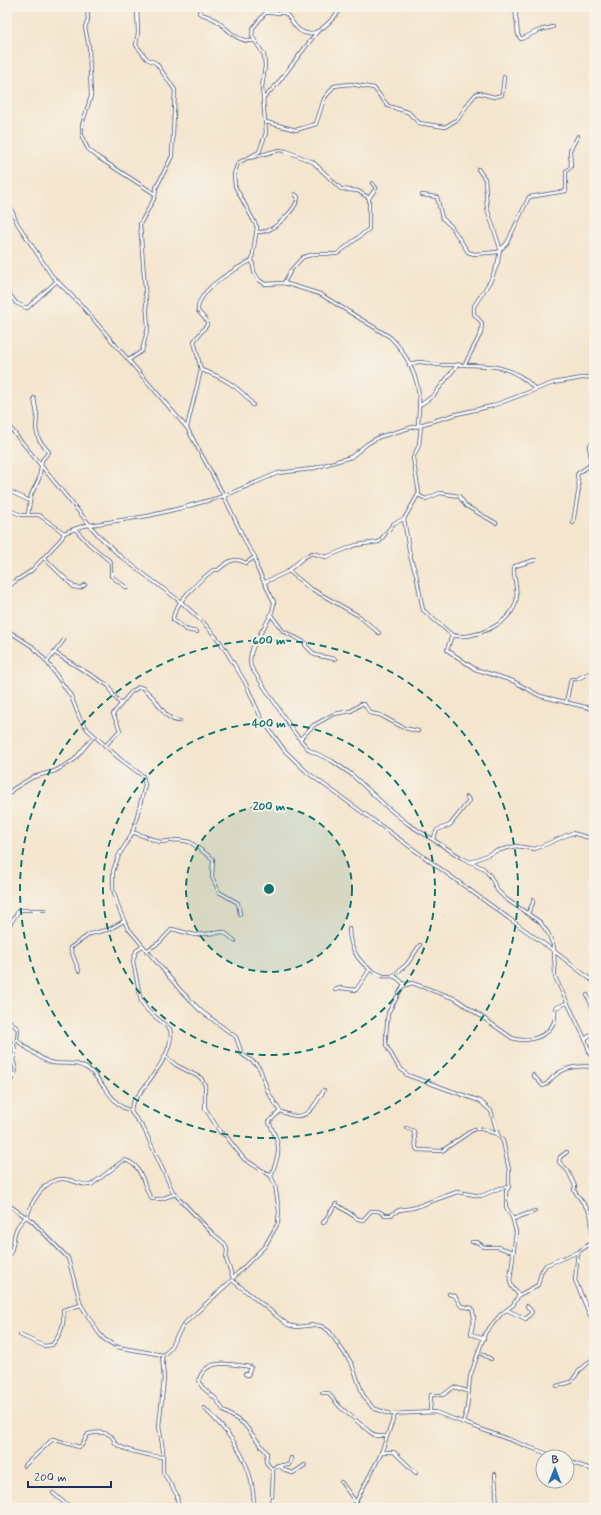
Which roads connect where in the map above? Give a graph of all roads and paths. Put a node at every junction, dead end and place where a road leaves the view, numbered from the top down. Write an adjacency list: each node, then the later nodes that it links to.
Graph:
1 (10, 7): 11 (street)
2 (87, 7): 20 (street)
3 (136, 7): 20 (street)
4 (201, 7): 12 (street)
5 (270, 7): 8 (street)
6 (343, 7): 10 (street)
7 (515, 7): 9 (street)
8 (266, 13): 10 (street); 12 (street)
9 (553, 27)
10 (317, 32): 14 (street)
11 (7, 36)
12 (253, 41): 14 (street)
13 (504, 77): 15 (street)
14 (263, 100): 15 (street)
15 (266, 122): 17 (street)
16 (578, 136): 26 (street)
17 (249, 158): 23 (street); 25 (street)
18 (478, 169): 26 (street)
19 (372, 183): 23 (street)
20 (155, 194): 31 (street)
21 (295, 194): 25 (street)
22 (422, 195): 26 (street)
23 (369, 198): 29 (street)
24 (7, 199): 28 (street)
25 (257, 232): 27 (street)
26 (499, 251): 33 (street)
27 (252, 260): 29 (street); 35 (street)
28 (57, 281): 30 (street); 31 (street)
29 (284, 283): 34 (street)
30 (7, 291)
31 (129, 360): 43 (street)
32 (458, 364): 33 (street); 34 (street); 40 (street)
33 (465, 364): 37 (street)
34 (409, 365): 40 (street)
35 (201, 370): 39 (street); 43 (street)
36 (594, 376): 37 (street)
37 (535, 389): 42 (street)
38 (34, 398): 45 (street)
39 (253, 405)
40 (419, 406): 42 (street)
41 (7, 424): 45 (street)
42 (420, 427): 47 (street); 48 (street)
43 (187, 428): 48 (street)
44 (594, 440): 54 (street)
45 (42, 466): 49 (street); 55 (street)
46 (7, 486): 49 (street)
47 (418, 495): 52 (street); 53 (street)
48 (224, 496): 55 (street); 58 (street)
49 (30, 501): 51 (street)
50 (7, 509): 51 (street)
51 (28, 514): 57 (street)
52 (404, 519): 61 (street); 71 (street)
53 (496, 523)
54 (573, 523)
55 (89, 525): 56 (street); 66 (street)
56 (75, 529): 57 (street); 64 (street)
57 (64, 533): 59 (street)
58 (255, 557): 62 (street); 66 (street)
59 (44, 558): 63 (street); 65 (street)
60 (535, 560): 71 (street)
61 (289, 571): 62 (street); 70 (street)
62 (265, 582): 67 (street)
63 (85, 585)
64 (127, 588)
65 (7, 589)
66 (181, 602): 69 (street); 102 (street)
67 (270, 614): 74 (street); 83 (street)
68 (7, 630): 75 (street)
69 (197, 632)
70 (379, 633)
71 (452, 635): 77 (street)
72 (64, 640): 73 (street)
73 (55, 653): 75 (street); 78 (street)
74 (335, 659)
75 (47, 662): 82 (street)
76 (594, 671): 77 (street)
77 (566, 703): 79 (street)
78 (122, 704): 80 (street); 84 (street)
79 (594, 709)
80 (180, 721)
81 (418, 731): 83 (street)
82 (94, 736): 84 (street); 85 (street)
83 (300, 740): 88 (street)
84 (105, 746): 87 (street)
85 (7, 796)
86 (467, 797): 88 (street)
87 (132, 832): 94 (street); 95 (street)
88 (433, 839): 90 (street)
89 (594, 839): 90 (street)
90 (470, 862): 93 (street)
91 (533, 899): 93 (street)
92 (45, 910): 97 (street)
93 (528, 913): 102 (street)
94 (240, 914)
95 (124, 921): 100 (street); 104 (street)
96 (349, 928): 103 (street)
97 (7, 929)
98 (235, 941): 101 (street)
99 (420, 945): 105 (street)
100 (142, 946): 101 (street); 116 (street)
101 (146, 951): 122 (street)
102 (554, 951): 106 (street); 110 (street)
103 (370, 969): 105 (street); 108 (street)
104 (79, 971)
105 (393, 976): 107 (street)
106 (594, 982)
107 (404, 985): 110 (street); 124 (street)
108 (335, 990)
109 (587, 995): 111 (street)
110 (567, 1003): 115 (street)
111 (594, 1011)
112 (7, 1019): 114 (street)
113 (594, 1032): 115 (street)
114 (17, 1039): 119 (street); 121 (street)
115 (585, 1039): 117 (street)
116 (165, 1056): 121 (street); 126 (street)
117 (594, 1066): 118 (street)
118 (533, 1075)
119 (7, 1088)
120 (324, 1090): 122 (street)
121 (131, 1110): 128 (street)
122 (280, 1111): 126 (street)
123 (406, 1128): 124 (street)
124 (498, 1135): 127 (street)
125 (567, 1152): 134 (street)
126 (271, 1176): 140 (street)
127 (508, 1187): 132 (street); 133 (street)
128 (175, 1194): 131 (street); 140 (street)
129 (7, 1204): 131 (street)
130 (535, 1211): 132 (street)
131 (26, 1217): 139 (street); 143 (street)
132 (513, 1220): 137 (street)
133 (323, 1223)
134 (594, 1236)
135 (594, 1241): 138 (street)
136 (472, 1242): 137 (street)
137 (513, 1252): 142 (street)
138 (578, 1252): 142 (street); 146 (street)
139 (7, 1259)
140 (233, 1279): 150 (street); 159 (street)
141 (449, 1294): 148 (street)
142 (519, 1295): 145 (street)
143 (81, 1305): 147 (street); 150 (street)
144 (527, 1306): 145 (street)
145 (508, 1310): 148 (street)
146 (594, 1325)
147 (20, 1335)
148 (484, 1339): 149 (street)
149 (480, 1353): 152 (street); 155 (street)
150 (162, 1355): 164 (street)
151 (594, 1358): 154 (street)
152 (491, 1359)
153 (245, 1374): 170 (street)
154 (557, 1386)
155 (467, 1392): 158 (street); 160 (street)
156 (322, 1393): 161 (street)
157 (204, 1408): 179 (street)
158 (429, 1411): 159 (street); 160 (street)
159 (395, 1414): 161 (street)
160 (463, 1423): 162 (street)
161 (387, 1436): 163 (street)
162 (535, 1449)
163 (381, 1452): 172 (street); 176 (street)
164 (162, 1457): 169 (street); 178 (street)
165 (291, 1458): 167 (street)
166 (575, 1464): 171 (street)
167 (278, 1465): 168 (street); 170 (street)
168 (305, 1465)
169 (24, 1466)
170 (272, 1469): 180 (street)
171 (594, 1470)
172 (416, 1472)
173 (495, 1474): 182 (street)
174 (341, 1482): 176 (street)
175 (53, 1494): 177 (street)
176 (354, 1501): 181 (street)
177 (70, 1508)
178 (178, 1508)
179 (254, 1508)
180 (270, 1508)
181 (341, 1508)
182 (497, 1508)

